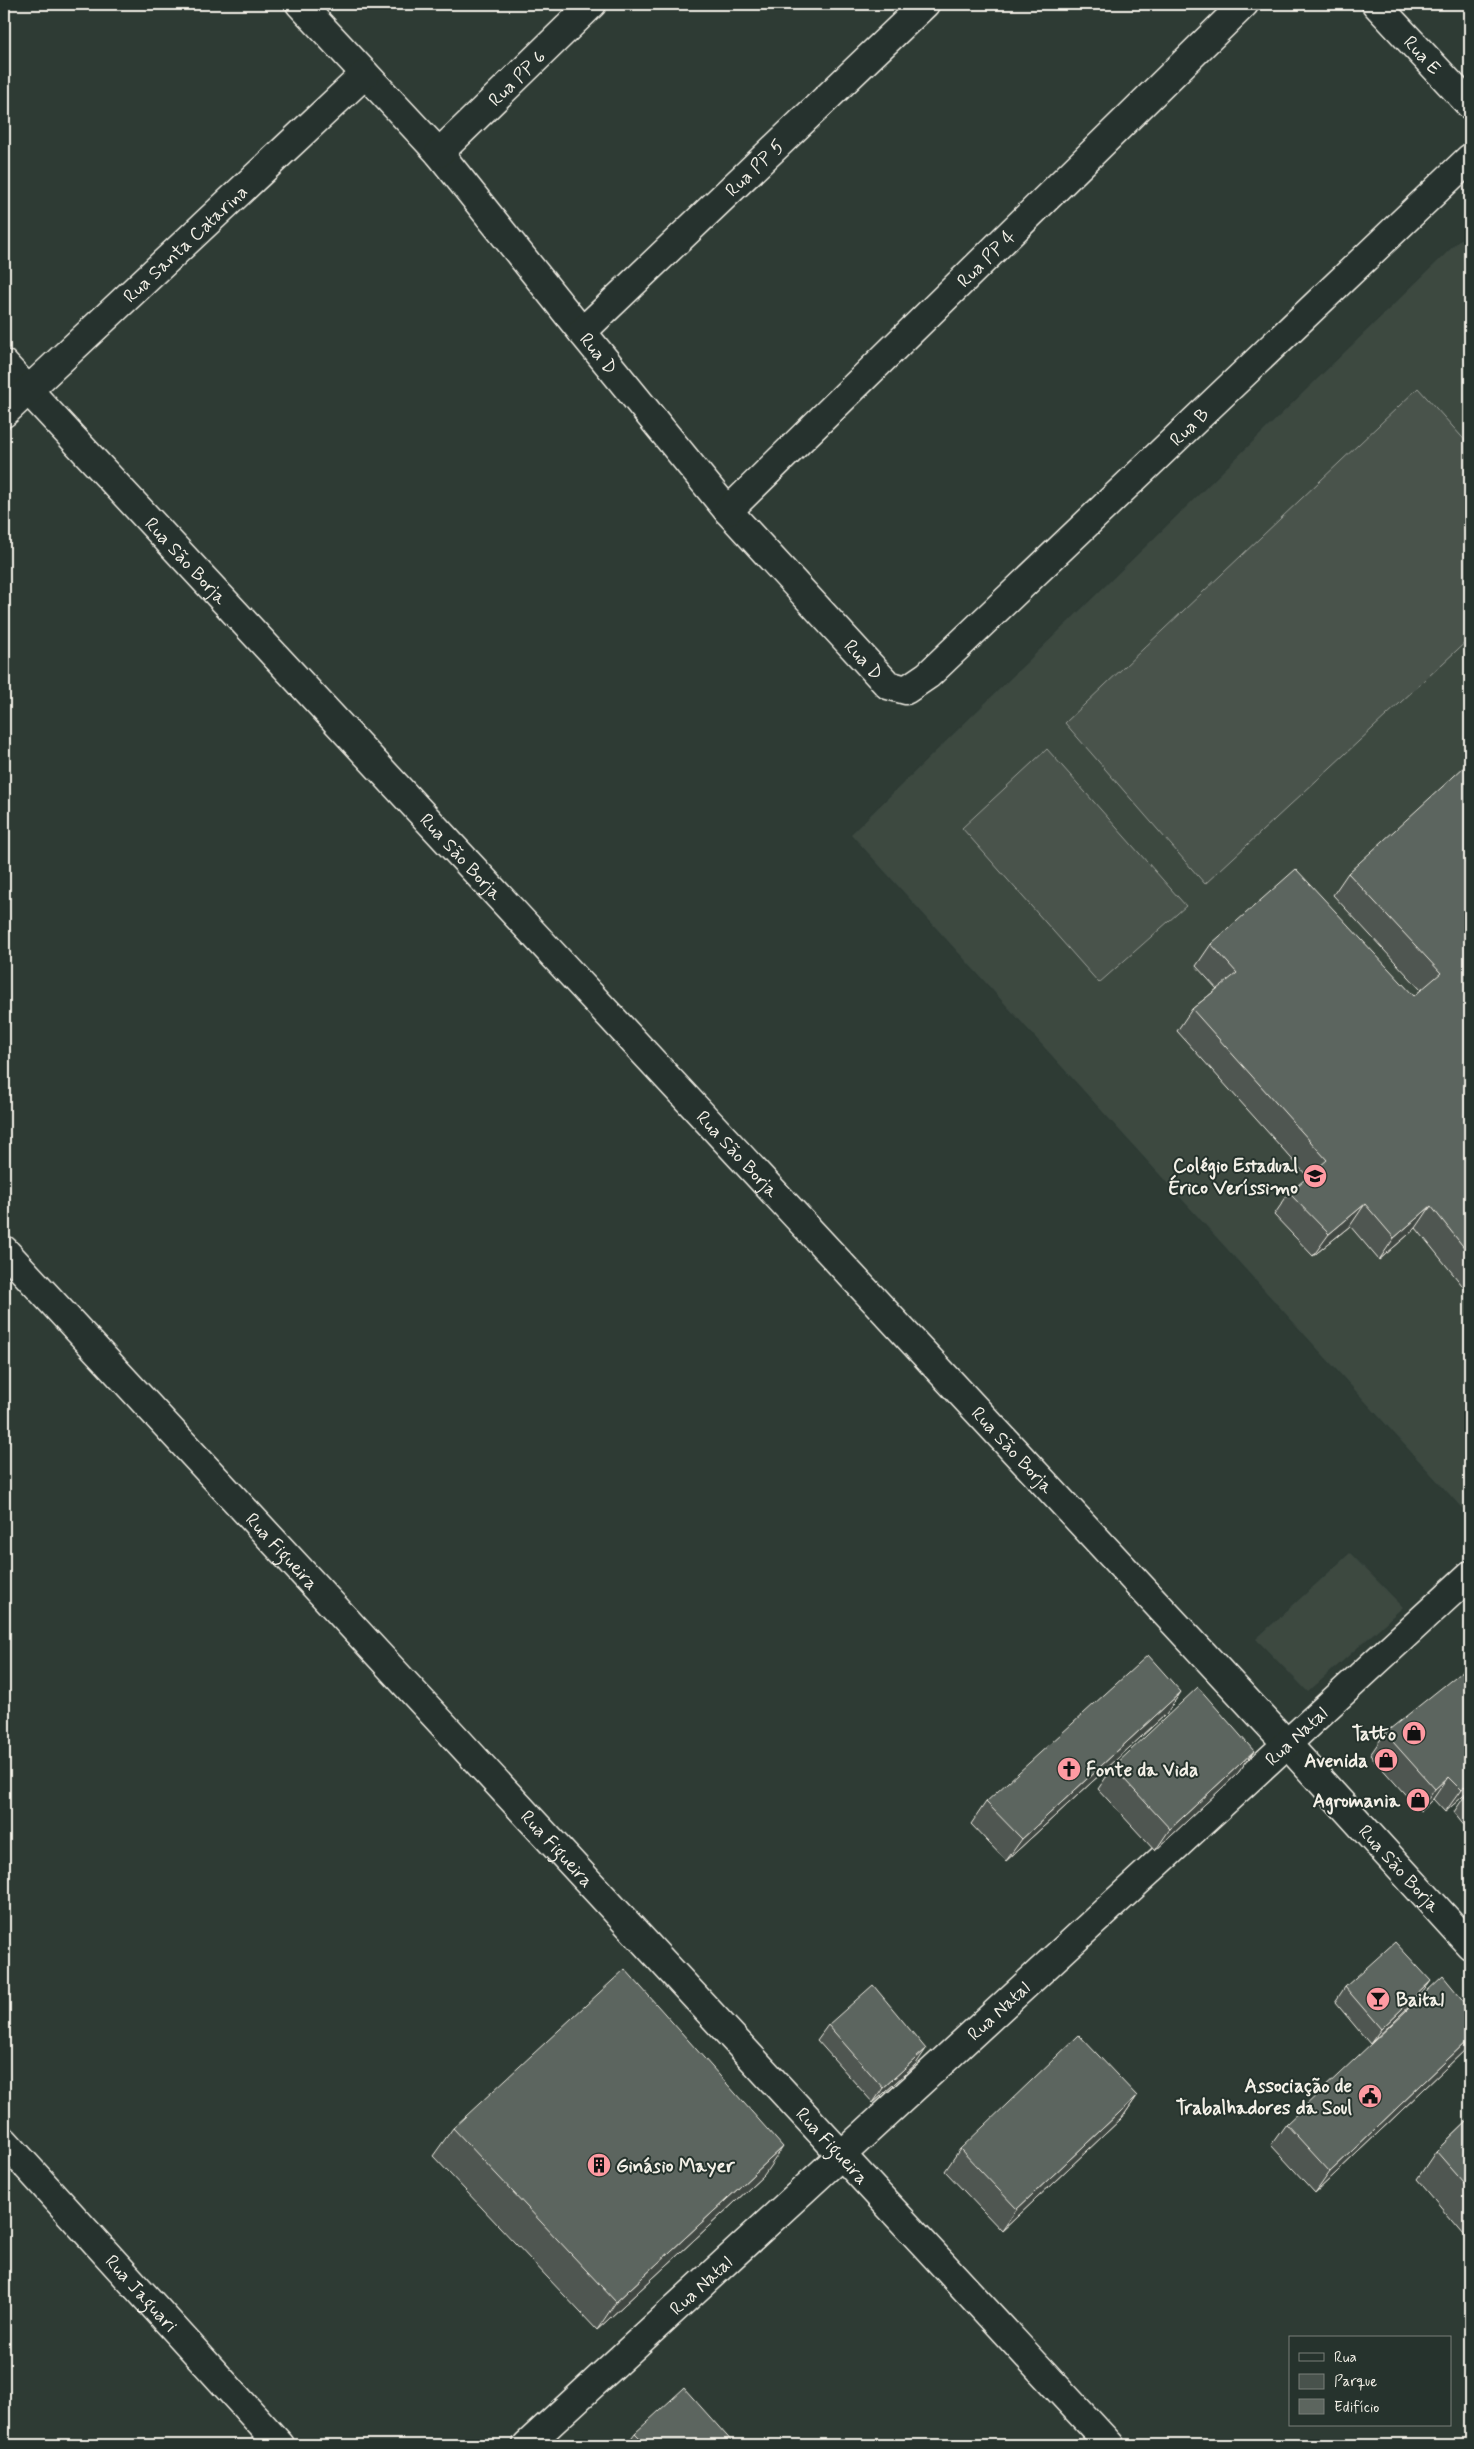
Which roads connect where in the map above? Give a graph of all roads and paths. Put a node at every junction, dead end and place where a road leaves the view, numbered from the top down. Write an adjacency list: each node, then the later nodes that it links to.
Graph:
1 (300, 4): 6 (street, Rua D)
2 (592, 4): 8 (street, Rua PP 6)
3 (925, 4): 10 (street, Rua PP 5)
4 (1244, 4): 14 (street, Rua PP 4)
5 (1376, 4): 7 (street, Rua E)
6 (366, 74): 8 (street, Rua D); 12 (street, Rua Santa Catarina)
7 (1470, 105)
8 (439, 153): 10 (street, Rua D)
9 (1470, 158): 15 (street, Rua B)
10 (582, 332): 14 (street, Rua D)
11 (4, 364): 12 (street, Rua São Borja)
12 (28, 390): 13 (street, Rua Santa Catarina); 18 (street, Rua São Borja)
13 (4, 413)
14 (728, 511): 15 (street, Rua D)
15 (906, 690)
16 (4, 1250): 21 (street, Rua Figueira)
17 (1470, 1576): 18 (street, Rua Natal)
18 (1287, 1744): 19 (street, Rua São Borja); 21 (street, Rua Natal)
19 (1470, 1945)
20 (4, 2141): 22 (street, Rua Jaguari)
21 (842, 2155): 23 (street, Rua Natal); 24 (street, Rua Figueira)
22 (280, 2445)
23 (527, 2445)
24 (1110, 2445)

